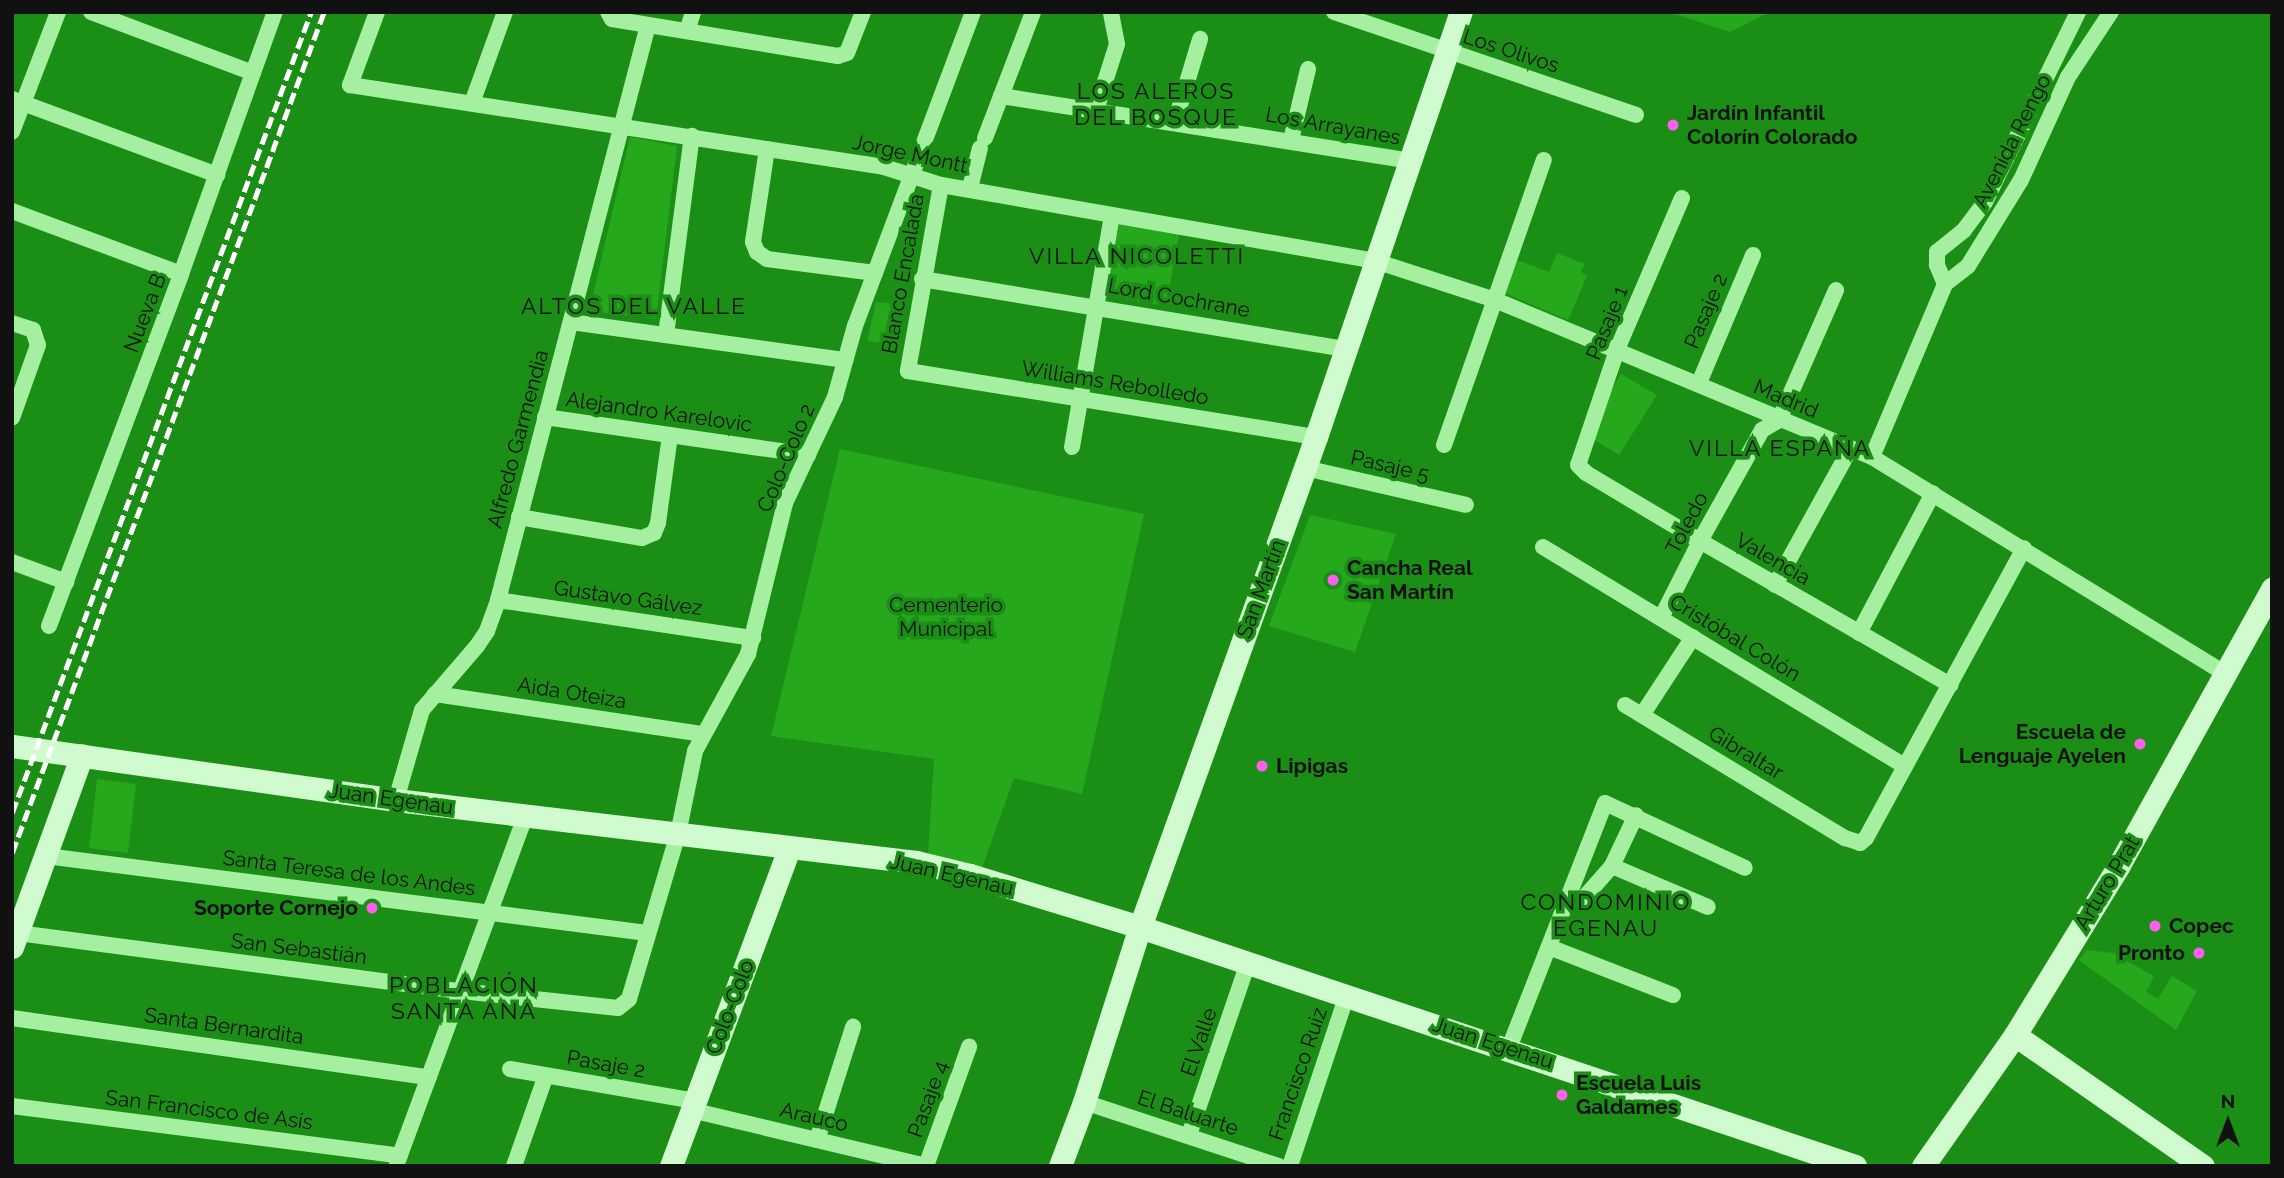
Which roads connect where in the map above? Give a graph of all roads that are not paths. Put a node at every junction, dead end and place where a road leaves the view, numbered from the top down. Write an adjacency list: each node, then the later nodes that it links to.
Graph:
1 (58, 12): 23 (street)
2 (91, 12): 21 (street)
3 (275, 12): 21 (street, Nueva B)
4 (377, 12): 24 (street, Jorge Montt)
5 (505, 12): 24 (street)
6 (608, 12): 16 (street)
7 (693, 12): 17 (street)
8 (973, 12): 36 (street, Colo-Colo 2)
9 (1032, 12): 22 (street)
10 (1111, 12): 25 (street)
11 (1334, 12): 19 (street, Los Olivos)
12 (1461, 12): 19 (main road, San Martín)
13 (2078, 12): 47 (street, Avenida Rengo)
14 (2111, 12): 47 (street, Avenida Rengo)
15 (858, 13): 17 (street)
16 (649, 25): 17 (street); 28 (street, Alfredo Garmendia)
17 (687, 31)
18 (1200, 39): 27 (street)
19 (1446, 52): 26 (street, Los Olivos); 33 (main road, San Martín)
20 (1308, 69): 31 (street)
21 (253, 73): 35 (street, Nueva B)
22 (1001, 96): 25 (street, Los Arrayanes); 38 (street)
23 (17, 101): 29 (street); 35 (street)
24 (472, 103): 28 (street, Jorge Montt)
25 (1096, 110): 27 (street, Los Arrayanes)
26 (1636, 115)
27 (1175, 122): 31 (street, Los Arrayanes)
28 (622, 125): 30 (street, Jorge Montt); 51 (street, Alfredo Garmendia)
29 (12, 132)
30 (692, 136): 32 (street, Jorge Montt); 53 (street)
31 (1291, 140): 33 (street, Los Arrayanes)
32 (767, 149): 36 (street, Jorge Montt); 44 (street)
33 (1410, 160): 43 (main road, San Martín)
34 (1544, 160): 49 (street)
35 (216, 175): 45 (street, Nueva B)
36 (910, 176): 37 (street, Jorge Montt); 44 (street, Colo-Colo 2)
37 (941, 185): 38 (street, Jorge Montt); 46 (street, Blanco Encalada)
38 (970, 188): 41 (street, Jorge Montt)
39 (1682, 198): 55 (street, Pasaje 1)
40 (12, 211): 45 (street)
41 (1112, 215): 43 (street, Jorge Montt); 50 (street)
42 (1753, 254): 58 (street, Pasaje 2)
43 (1375, 261): 49 (street, Madrid); 54 (main road, San Martín)
44 (875, 273): 56 (street, Colo-Colo 2)
45 (181, 274): 79 (street, Nueva B)
46 (922, 279): 50 (street, Lord Cochrane); 57 (street, Blanco Encalada)
47 (1945, 284): 69 (street, Avenida Rengo)
48 (1836, 290): 62 (street)
49 (1495, 300): 55 (street, Madrid); 65 (street)
50 (1097, 305): 54 (street, Lord Cochrane); 59 (street)
51 (570, 322): 53 (street); 60 (street, Alfredo Garmendia)
52 (12, 323): 61 (street)
53 (666, 335): 56 (street)
54 (1345, 349): 64 (main road, San Martín)
55 (1617, 350): 58 (street, Madrid); 70 (street, Pasaje 1)
56 (845, 360): 68 (street, Colo-Colo 2)
57 (908, 371): 59 (street, Williams Rebolledo)
58 (1699, 383): 62 (street, Madrid)
59 (1081, 399): 64 (street, Williams Rebolledo); 66 (street)
60 (545, 417): 63 (street, Alejandro Karelovic); 74 (street, Alfredo Garmendia)
61 (12, 418)
62 (1779, 420): 67 (street, Madrid); 75 (street, Toledo)
63 (670, 435): 68 (street, Alejandro Karelovic); 74 (street)
64 (1316, 437): 71 (main road, San Martín)
65 (1444, 444)
66 (1072, 447)
67 (1850, 449): 69 (street, Madrid); 80 (street)
68 (808, 455): 87 (street, Colo-Colo 2)
69 (1872, 457): 72 (street, Madrid)
70 (1578, 465): 75 (street, Valencia)
71 (1305, 468): 73 (street, Pasaje 5); 108 (main road, San Martín)
72 (1933, 493): 77 (street, Madrid); 85 (street)
73 (1466, 505)
74 (519, 517): 82 (street, Alfredo Garmendia)
75 (1700, 541): 80 (street, Valencia); 83 (street, Toledo)
76 (1543, 547): 83 (street, Cristóbal Colón)
77 (2024, 548): 88 (street, Madrid); 89 (street)
78 (12, 562): 79 (street)
79 (66, 582): 84 (street, Nueva B)
80 (1775, 585): 85 (street, Valencia)
81 (2272, 590): 88 (main road, Arturo Prat)
82 (498, 600): 87 (street, Gustavo Gálvez); 90 (street, Alfredo Garmendia)
83 (1661, 618): 86 (street, Cristóbal Colón)
84 (50, 626)
85 (1859, 633): 89 (street, Valencia)
86 (1693, 637): 92 (street); 96 (street, Cristóbal Colón)
87 (753, 638): 93 (street, Colo-Colo 2)
88 (2225, 673): 119 (main road, Arturo Prat)
89 (1950, 685): 96 (street)
90 (435, 694): 93 (street, Aida Oteiza); 97 (street, Alfredo Garmendia)
91 (1625, 705): 92 (street, Gibraltar)
92 (1642, 715): 96 (street, Gibraltar)
93 (703, 734): 100 (street, Colo-Colo 2)
94 (12, 746): 95 (main road, Juan Egenau)
95 (82, 755): 97 (main road, Juan Egenau); 102 (main road)
96 (1904, 766)
97 (396, 800): 99 (main road, Juan Egenau)
98 (1636, 815): 103 (street); 104 (street); 105 (street)
99 (525, 817): 100 (main road, Juan Egenau); 107 (street)
100 (678, 834): 101 (main road, Juan Egenau); 109 (street, Colo-Colo 2)
101 (789, 848): 108 (main road, Juan Egenau); 127 (main road, Colo-Colo)
102 (46, 856): 107 (street, Santa Teresa de los Andes); 110 (main road)
103 (1612, 866): 105 (street); 106 (street)
104 (1745, 868)
105 (1566, 905): 111 (street)
106 (1708, 907)
107 (490, 912): 109 (street, Santa Teresa de los Andes); 113 (street)
108 (1140, 927): 112 (main road, Juan Egenau); 125 (main road, San Martín)
109 (647, 933): 116 (street, Colo-Colo 2)
110 (15, 940): 113 (street, San Sebastián)
111 (1549, 947): 115 (street); 121 (street)
112 (1248, 963): 114 (main road, Juan Egenau); 128 (street, El Valle)
113 (461, 991): 116 (street, San Sebastián); 124 (street)
114 (1347, 995): 121 (main road, Juan Egenau); 136 (street, Francisco Ruiz)
115 (1673, 995)
116 (618, 1008)
117 (12, 1017): 124 (street, Santa Bernardita)
118 (853, 1027): 129 (street)
119 (2015, 1035): 138 (main road, Arturo Prat); 139 (main road)
120 (969, 1047): 133 (street, Pasaje 4)
121 (1509, 1048): 137 (main road, Juan Egenau)
122 (510, 1069): 123 (street, Pasaje 2)
123 (546, 1075): 127 (street, Pasaje 2); 131 (street)
124 (429, 1077): 130 (street)
125 (1084, 1102): 128 (street, El Baluarte); 134 (main road, San Martín)
126 (12, 1106): 130 (street, San Francisco de Asís)
127 (693, 1106): 129 (street, Arauco); 132 (main road, Colo-Colo)
128 (1189, 1135): 135 (street, El Baluarte)
129 (817, 1140): 133 (street, Arauco)
130 (398, 1161)
131 (514, 1166)
132 (671, 1166)
133 (926, 1166)
134 (1060, 1166)
135 (1279, 1166)
136 (1290, 1166)
137 (1855, 1166)
138 (1923, 1166)
139 (2203, 1166)

